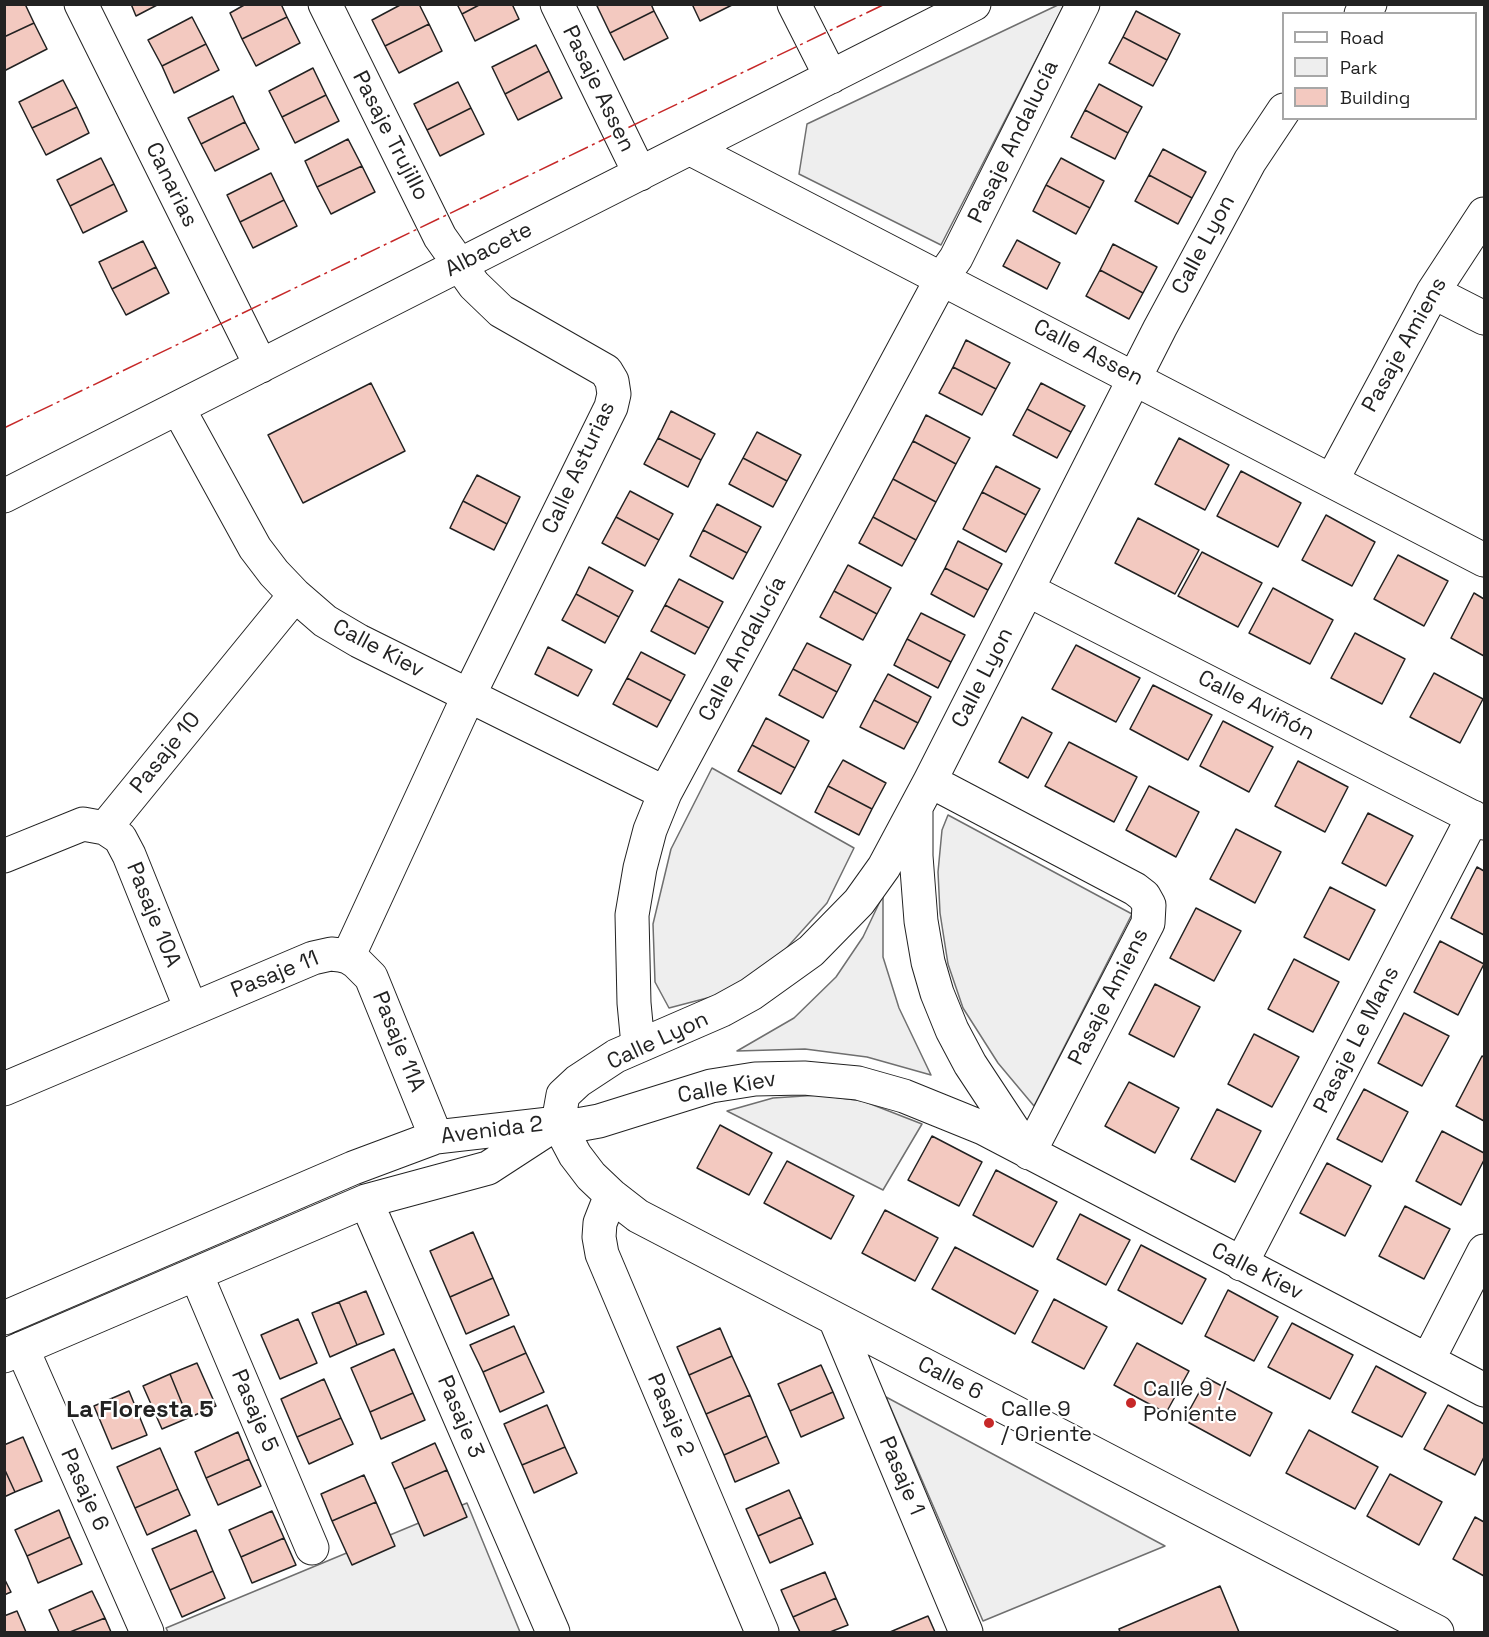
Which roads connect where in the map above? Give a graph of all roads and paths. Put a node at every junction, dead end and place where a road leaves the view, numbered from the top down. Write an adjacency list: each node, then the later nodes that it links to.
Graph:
1 (81, 4): 16 (street, Canarias)
2 (325, 4): 12 (street, Pasaje Trujillo)
3 (557, 4): 10 (street, Pasaje Assen)
4 (794, 4): 7 (street)
5 (974, 4): 7 (street, Albacete)
6 (1083, 4): 13 (street, Pasaje Andalucía)
7 (831, 77): 9 (street, Albacete)
8 (1282, 113): 17 (street, Calle Lyon)
9 (691, 148): 10 (street, Albacete); 13 (street, Calle Assen)
10 (640, 174): 12 (street, Albacete)
11 (1485, 214): 14 (street, Pasaje Amiens)
12 (461, 265): 16 (street, Albacete); 24 (street, Calle Asturias)
13 (942, 278): 17 (street, Calle Assen); 25 (street, Calle Andalucía)
14 (1433, 292): 15 (street); 19 (street, Pasaje Amiens)
15 (1485, 318)
16 (261, 366): 18 (street, Albacete)
17 (1136, 378): 19 (street, Calle Assen); 22 (street, Calle Lyon)
18 (178, 408): 20 (street, Albacete); 23 (street, Calle Kiev)
19 (1332, 480): 21 (street, Calle Assen)
20 (4, 496)
21 (1485, 560)
22 (1028, 590): 26 (street, Calle Lyon); 27 (street, Calle Aviñón)
23 (295, 595): 24 (street, Calle Kiev); 28 (street, Pasaje 10)
24 (469, 696): 25 (street, Calle Kiev); 30 (street, Pasaje 11)
25 (665, 793): 32 (street, Calle Andalucía)
26 (923, 795): 32 (street, Calle Lyon); 36 (street, Calle Kiev); 36 (street, Pasaje Amiens)
27 (1479, 820): 40 (street, Pasaje Le Mans)
28 (105, 828): 29 (street); 31 (street, Pasaje 10A)
29 (4, 856)
30 (348, 957): 31 (street, Pasaje 11); 35 (street, Pasaje 11A)
31 (191, 1009): 33 (street, Pasaje 11)
32 (638, 1045): 34 (street, Calle Lyon)
33 (4, 1089)
34 (558, 1123): 35 (street, Avenida 2); 36 (street, Calle Kiev); 37 (street, Calle 6); 38 (street, Avenida 2)
35 (436, 1137): 42 (street, Avenida 2)
36 (1029, 1153): 40 (street, Calle Kiev)
37 (611, 1195): 43 (street, Calle 6); 51 (street, Pasaje 2)
38 (366, 1201): 41 (street, Avenida 2); 50 (street, Pasaje 3)
39 (1485, 1251): 45 (street)
40 (1241, 1263): 45 (street, Calle Kiev)
41 (196, 1274): 44 (street, Avenida 2); 47 (street, Pasaje 5)
42 (4, 1318)
43 (835, 1319): 48 (street, Calle 6); 52 (street, Pasaje 1)
44 (13, 1352): 49 (street, Pasaje 6)
45 (1428, 1360): 46 (street, Calle Kiev)
46 (1485, 1390)
47 (312, 1548)
48 (1424, 1626): 53 (street)
49 (147, 1632)
50 (553, 1632)
51 (762, 1632)
52 (966, 1632)
53 (1382, 1632)

